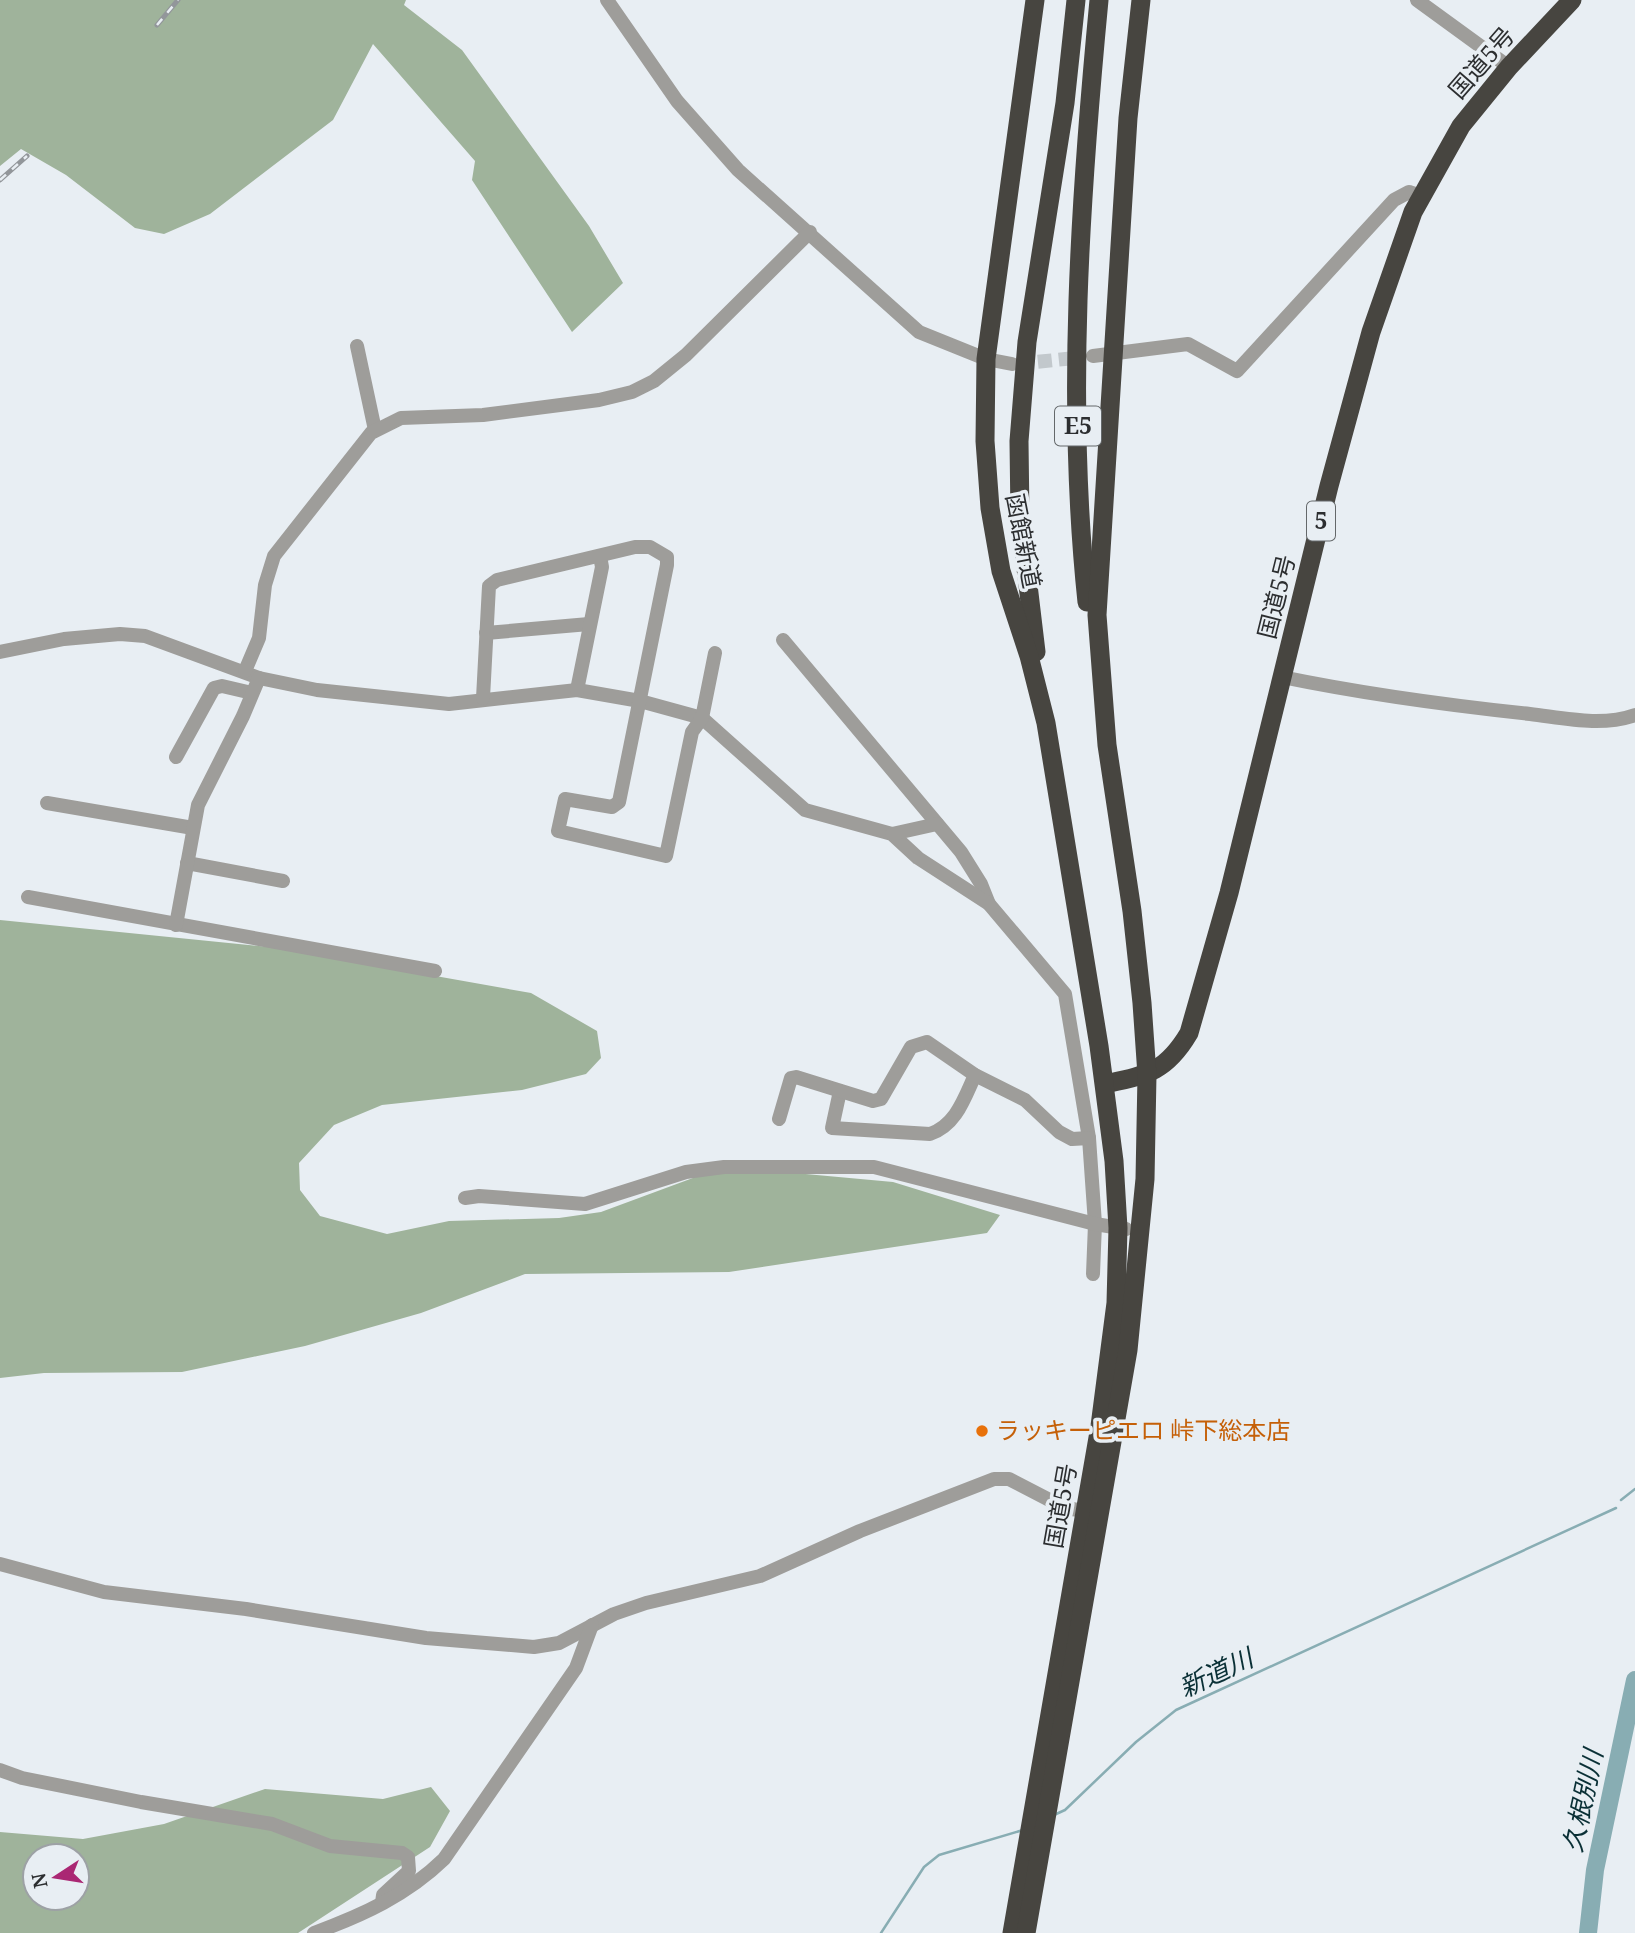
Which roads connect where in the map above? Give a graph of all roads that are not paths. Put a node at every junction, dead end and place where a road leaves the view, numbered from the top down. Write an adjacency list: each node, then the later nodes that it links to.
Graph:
1 (607, 0): 10 (street)
2 (1035, 0): 13 (highway, 函館新道)
3 (1076, 0): 31 (highway, E5)
4 (1099, 0): 32 (highway, E5)
5 (1141, 0): 12 (highway)
6 (1417, 0): 8 (street)
7 (1572, 0): 8 (highway, 国道5号 / 5)
8 (1509, 67): 9 (highway, 国道5号 / 5)
9 (1421, 196): 12 (street); 23 (highway, 国道5号 / 5)
10 (810, 232): 13 (street); 15 (street)
11 (356, 346): 15 (street)
12 (1103, 354): 32 (highway)
13 (986, 359): 14 (street); 31 (highway, 函館新道)
14 (1012, 364)
15 (375, 430): 22 (street)
16 (600, 556): 17 (street); 18 (street); 28 (street)
17 (589, 624): 18 (street); 25 (street)
18 (486, 633): 27 (street)
19 (783, 640): 35 (street)
20 (0, 652): 22 (street)
21 (715, 653): 30 (street)
22 (245, 671): 24 (street)
23 (1282, 677): 29 (street); 47 (highway, 国道5号 / 5)
24 (259, 678): 26 (street); 27 (street)
25 (578, 690): 27 (street); 28 (street)
26 (252, 693): 33 (street); 36 (street)
27 (483, 698)
28 (640, 701): 30 (street); 30 (street)
29 (1635, 715)
30 (702, 718): 37 (street)
31 (1046, 723): 44 (highway, 函館新道)
32 (1107, 745): 47 (highway)
33 (176, 757)
34 (47, 803): 36 (street)
35 (937, 824): 37 (street); 41 (street)
36 (193, 828): 38 (street)
37 (892, 834): 41 (street)
38 (187, 863): 39 (street); 42 (street)
39 (283, 881)
40 (28, 897): 42 (street)
41 (989, 904): 45 (street)
42 (176, 925): 43 (street)
43 (435, 971)
44 (1090, 988): 45 (street); 48 (highway, 函館新道)
45 (1065, 994): 51 (street)
46 (975, 1075): 49 (street); 49 (street); 51 (street)
47 (1147, 1075): 48 (highway, 国道5号 / 5); 55 (highway, 国道5号)
48 (1105, 1084): 54 (highway, 国道5号)
49 (840, 1091): 50 (street)
50 (779, 1119)
51 (1089, 1138): 53 (street)
52 (466, 1198): 53 (street)
53 (1095, 1224): 54 (street); 56 (street)
54 (1118, 1228): 55 (street); 57 (highway, 国道5号)
55 (1142, 1231): 57 (highway, 国道5号)
56 (1093, 1274)
57 (1093, 1512): 59 (street); 61 (highway, 国道5号)
58 (0, 1564): 59 (street)
59 (592, 1625): 62 (street)
60 (0, 1770): 62 (street)
61 (1035, 1839): 64 (highway, 国道5号); 65 (highway, 国道5号)
62 (383, 1903): 63 (street)
63 (314, 1933)
64 (1012, 1933)
65 (1026, 1933)

